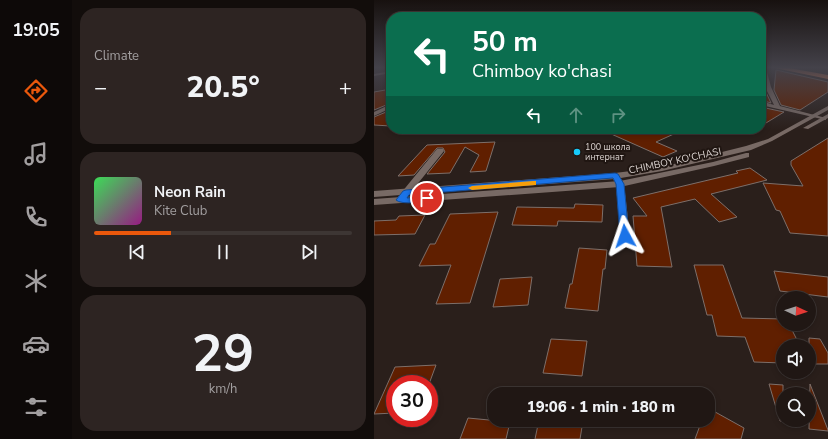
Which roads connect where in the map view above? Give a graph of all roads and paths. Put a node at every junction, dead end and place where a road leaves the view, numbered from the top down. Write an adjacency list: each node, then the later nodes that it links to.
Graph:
1 (769, 88): 3 (main road)
2 (766, 104): 3 (main road)
3 (778, 107): 7 (main road)
4 (386, 108): 6 (main road)
5 (828, 108): 7 (main road, CHIMBOY KO'CHASI)
6 (374, 114)
7 (814, 116): 8 (main road); 10 (main road, CHIMBOY KO'CHASI)
8 (826, 117): 10 (main road, CHIMBOY KO'CHASI)
9 (440, 151): 11 (main road)
10 (617, 180): 11 (main road, CHIMBOY KO'CHASI); 13 (main road, CHIMBOY KO'CHASI); 15 (main road)
11 (406, 192): 12 (main road, CHIMBOY KO'CHASI); 13 (main road)
12 (374, 194)
13 (400, 200): 14 (main road, CHIMBOY KO'CHASI)
14 (374, 202)
15 (625, 236)

